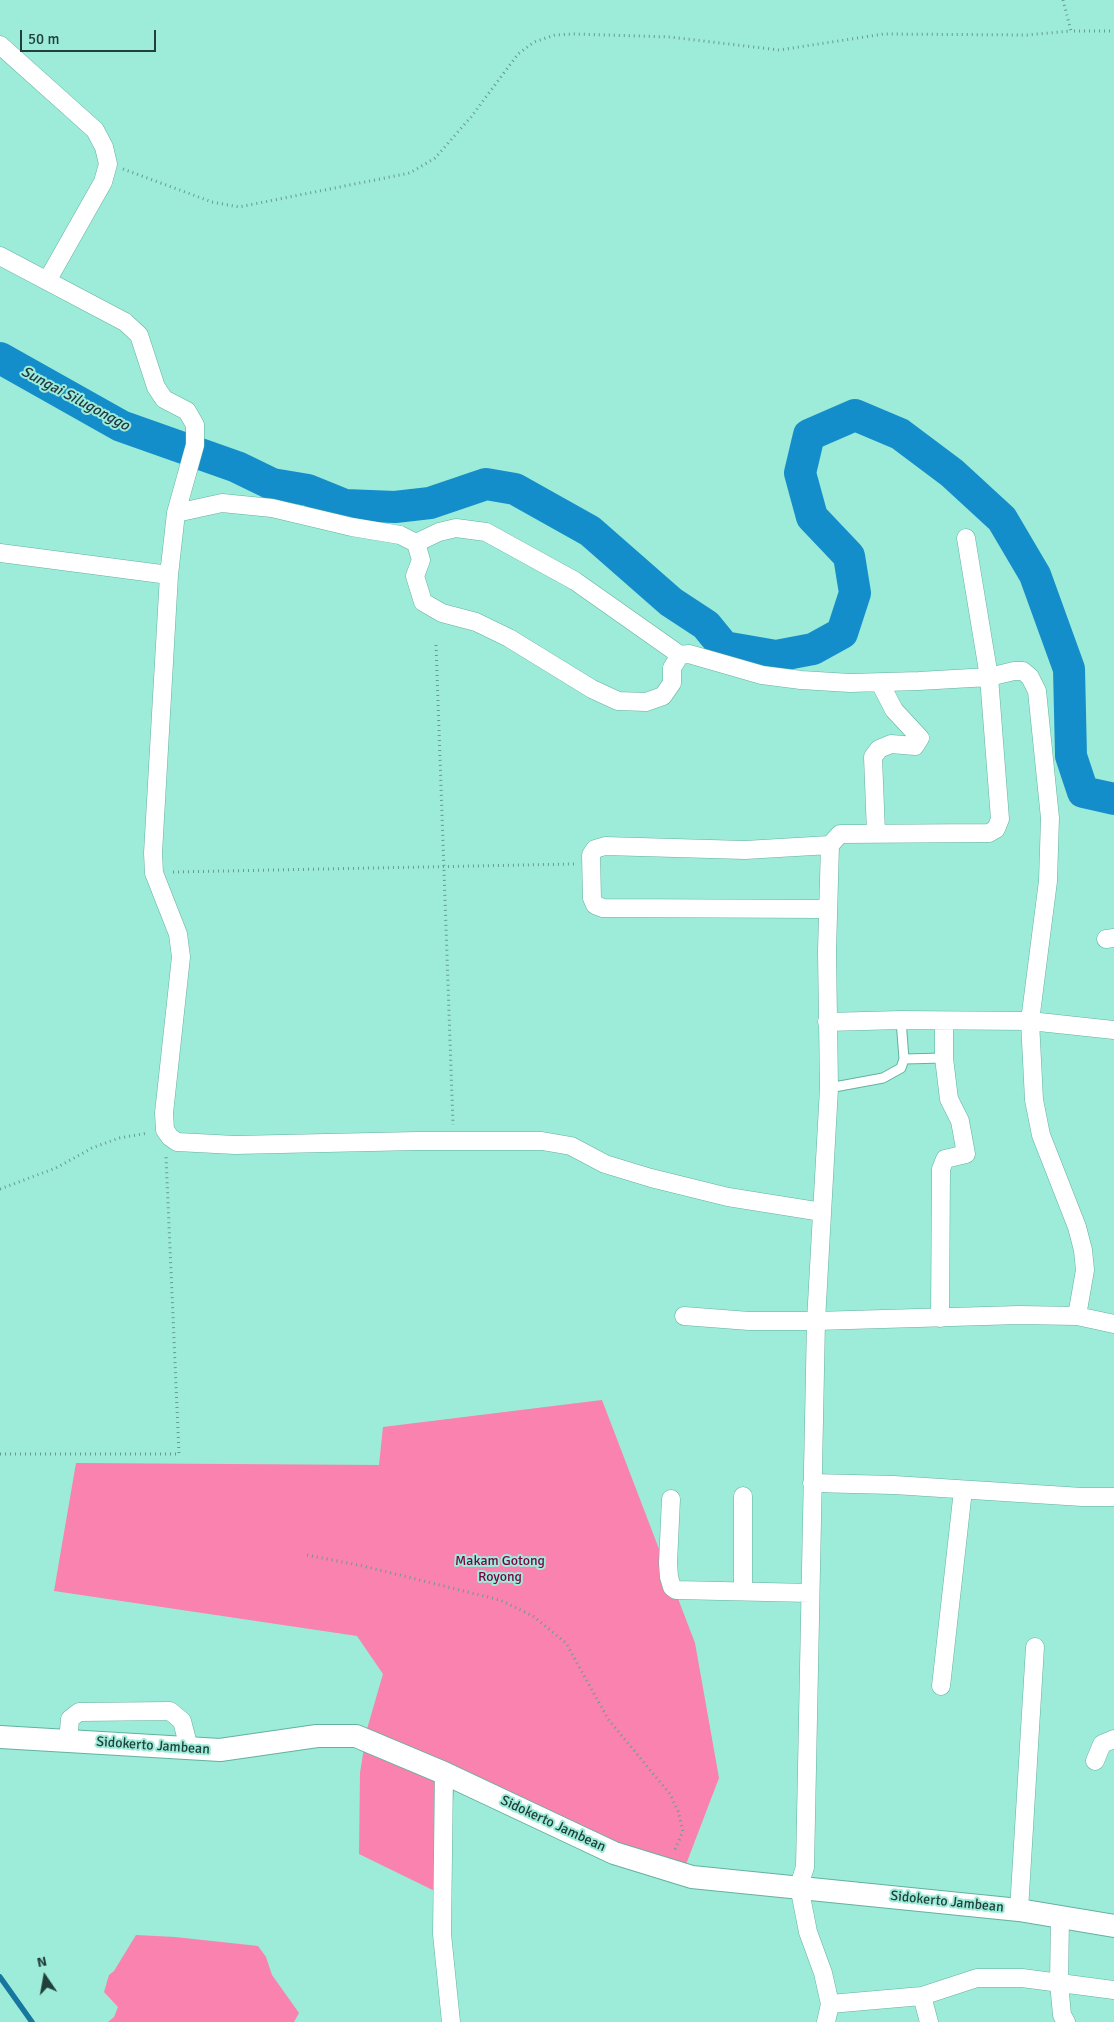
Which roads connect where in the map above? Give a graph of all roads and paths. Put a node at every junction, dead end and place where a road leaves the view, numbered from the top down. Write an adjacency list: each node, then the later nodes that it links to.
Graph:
1 (1063, 0): 2 (path)
2 (1072, 30): 3 (path); 5 (path)
3 (1114, 31)
4 (0, 45): 5 (street)
5 (108, 164): 7 (street)
6 (0, 256): 7 (street)
7 (47, 281): 8 (street)
8 (176, 512): 10 (street); 12 (street)
9 (966, 538): 15 (street)
10 (416, 543): 14 (street); 14 (street)
11 (0, 553): 12 (street)
12 (169, 575): 21 (street)
13 (436, 645): 20 (path)
14 (680, 654): 16 (street)
15 (989, 677): 16 (street); 17 (street); 24 (street)
16 (880, 682): 17 (street)
17 (876, 833): 18 (street)
18 (830, 845): 19 (street); 22 (street)
19 (592, 864): 20 (path); 22 (street)
20 (444, 867): 21 (path); 32 (path)
21 (154, 873): 31 (street)
22 (828, 909): 25 (street)
23 (901, 1020): 25 (street); 26 (street); 29 (lane)
24 (1030, 1021): 26 (street); 27 (street); 36 (street)
25 (827, 1022): 30 (street)
26 (944, 1022): 28 (street)
27 (1114, 1030)
28 (944, 1058): 29 (lane); 37 (street)
29 (904, 1059): 30 (lane)
30 (829, 1088): 34 (street)
31 (165, 1130): 32 (street); 33 (path); 40 (path)
32 (454, 1141): 34 (street)
33 (0, 1189)
34 (822, 1212): 38 (street)
35 (684, 1316): 38 (street)
36 (1077, 1316): 37 (street); 39 (street)
37 (940, 1318): 38 (street)
38 (816, 1321): 41 (street)
39 (1114, 1324)
40 (0, 1454)
41 (812, 1483): 42 (street); 48 (street)
42 (963, 1490): 44 (street); 50 (street)
43 (743, 1496): 47 (street)
44 (1114, 1497)
45 (671, 1499): 47 (street)
46 (307, 1555): 57 (path)
47 (742, 1591): 48 (street)
48 (810, 1593): 58 (street)
49 (1035, 1647): 59 (street)
50 (941, 1686)
51 (0, 1737): 53 (street, Sidokerto Jambean)
52 (1114, 1739): 55 (street)
53 (68, 1741): 54 (street, Sidokerto Jambean); 54 (street)
54 (189, 1748): 56 (street, Sidokerto Jambean)
55 (1095, 1761)
56 (444, 1773): 57 (street, Sidokerto Jambean); 66 (street)
57 (668, 1869): 58 (street, Sidokerto Jambean)
58 (799, 1886): 59 (street, Sidokerto Jambean); 65 (street)
59 (1019, 1910): 60 (street, Sidokerto Jambean)
60 (1060, 1918): 61 (street, Sidokerto Jambean); 62 (street)
61 (1114, 1926)
62 (1059, 1983): 63 (street); 64 (street); 69 (street)
63 (1114, 1990)
64 (922, 1996): 65 (street); 68 (street)
65 (830, 2004): 67 (street)
66 (450, 2014)
67 (826, 2022)
68 (929, 2022)
69 (1066, 2022)

